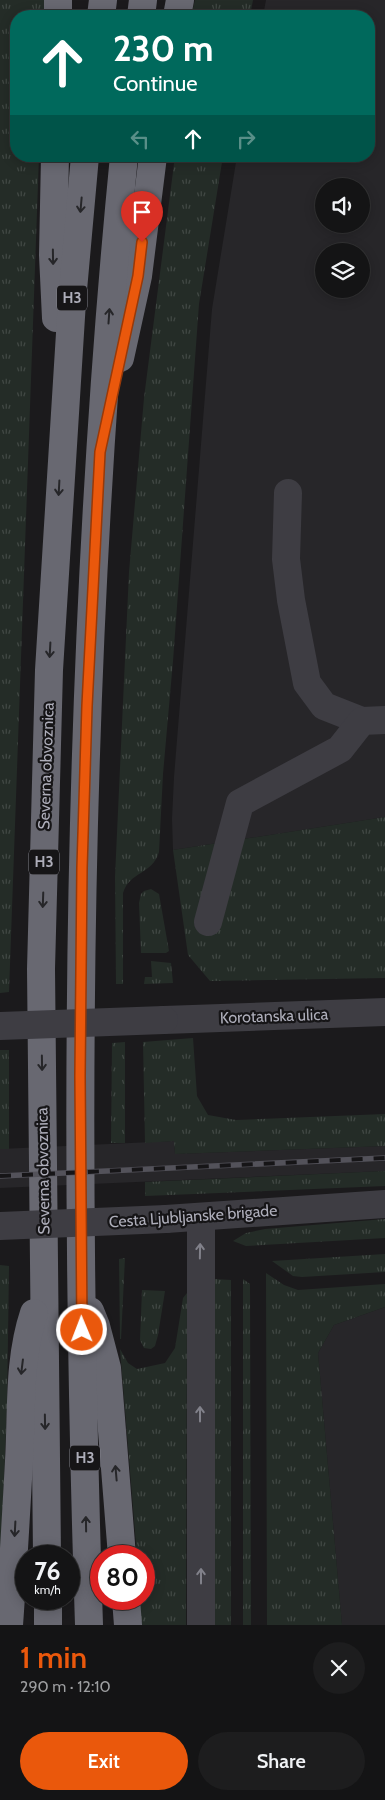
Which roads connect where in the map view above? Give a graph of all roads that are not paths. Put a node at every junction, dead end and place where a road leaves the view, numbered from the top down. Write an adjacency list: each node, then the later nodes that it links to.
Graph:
1 (55, 162): 5 (highway, one-way to 5)
2 (84, 162): 5 (highway, Severna obvoznica / H3, one-way to 5)
3 (123, 162): 6 (highway, H3, one-way to 3)
4 (152, 162): 6 (highway)
5 (62, 439): 15 (highway, Severna obvoznica / H3, one-way to 15)
6 (100, 452): 16 (highway, H3)
7 (288, 493): 8 (street)
8 (374, 720): 9 (street)
9 (208, 922)
10 (385, 1012): 11 (street, Korotanska ulica, bridge)
11 (0, 1026)
12 (385, 1204): 13 (street, Cesta Ljubljanske brigade)
13 (201, 1218): 14 (street, Cesta Ljubljanske brigade, bridge); 25 (street, one-way to 13)
14 (0, 1226)
15 (44, 1286): 17 (highway, Severna obvoznica / H3, one-way to 17); 21 (highway, one-way to 21)
16 (81, 1291): 18 (highway, one-way to 16); 23 (highway, H3, one-way to 16)
17 (46, 1545)
18 (121, 1545)
19 (48, 1610): 22 (highway)
20 (127, 1610): 24 (highway)
21 (9, 1625)
22 (48, 1625)
23 (89, 1625)
24 (128, 1625)
25 (201, 1625)

